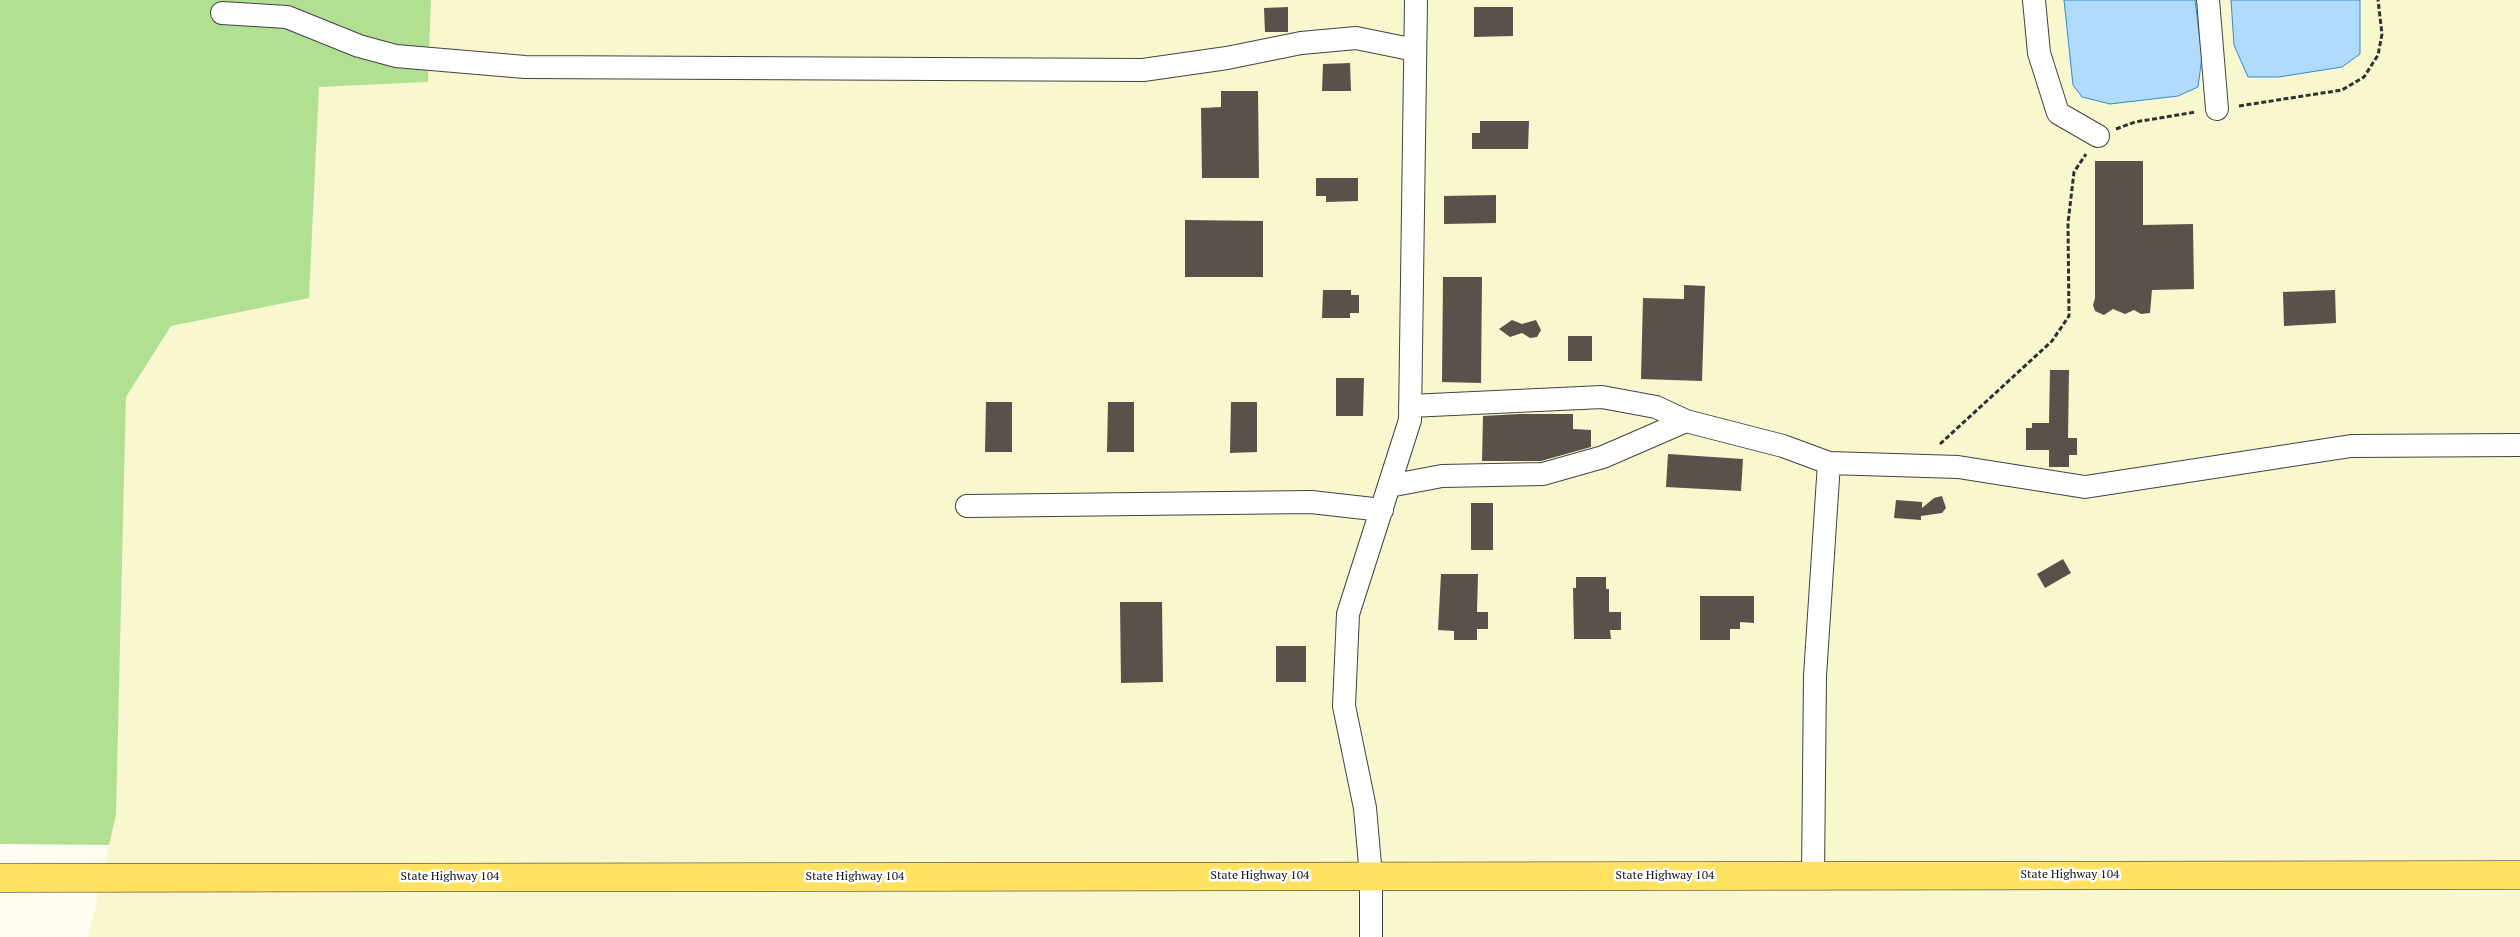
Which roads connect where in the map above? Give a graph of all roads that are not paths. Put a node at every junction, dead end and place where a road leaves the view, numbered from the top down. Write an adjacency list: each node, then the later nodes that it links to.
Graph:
1 (1416, 0): 5 (lane)
2 (2034, 0): 7 (lane)
3 (2208, 0): 6 (lane)
4 (222, 13): 5 (lane)
5 (1415, 50): 8 (lane)
6 (2217, 109)
7 (2098, 136)
8 (1410, 406): 9 (lane); 12 (lane)
9 (1686, 421): 11 (lane); 12 (lane)
10 (2520, 445): 11 (lane)
11 (1829, 463): 17 (lane)
12 (1389, 486): 14 (lane)
13 (967, 506): 14 (lane)
14 (1382, 510): 16 (lane)
15 (2520, 875): 17 (main road, State Highway 104)
16 (1371, 876): 17 (main road, State Highway 104); 18 (main road, State Highway 104); 19 (lane)
17 (1813, 876)
18 (0, 878)
19 (1371, 937)

